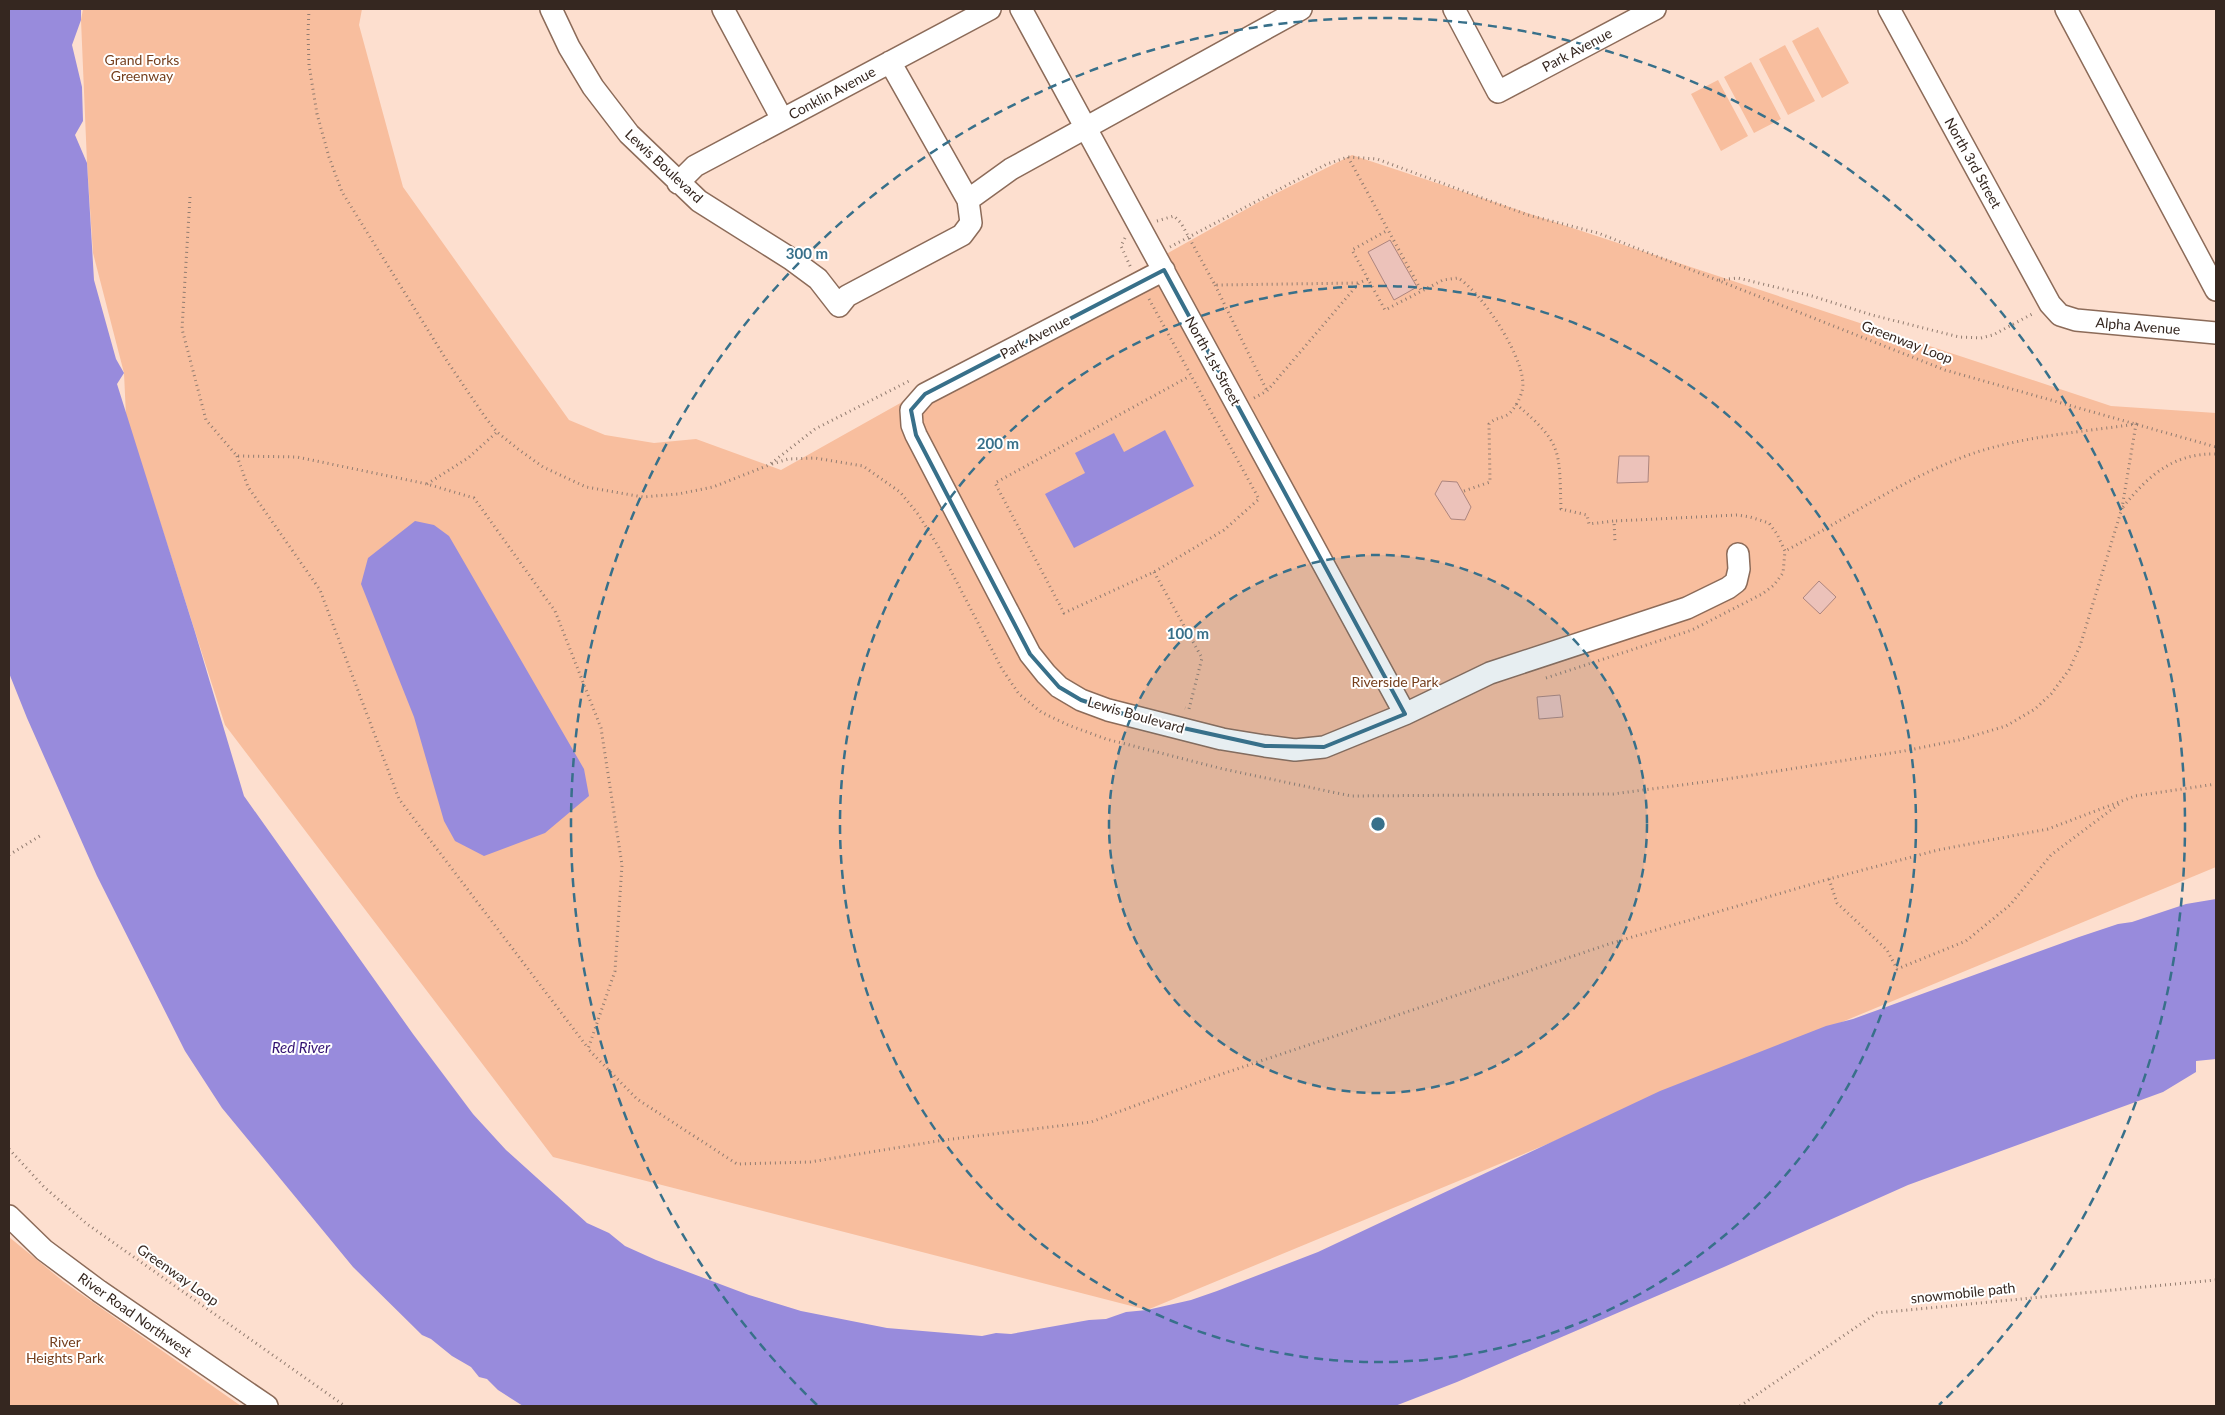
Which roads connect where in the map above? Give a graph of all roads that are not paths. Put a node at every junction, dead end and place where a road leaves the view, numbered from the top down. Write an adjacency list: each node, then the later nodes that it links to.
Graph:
1 (552, 9): 13 (street, Lewis Boulevard)
2 (722, 9): 11 (street)
3 (990, 9): 10 (street, Conklin Avenue)
4 (1021, 9): 12 (street, North 1st Street)
5 (1301, 9): 12 (street)
6 (1454, 9): 7 (street, Park Avenue)
7 (1655, 9)
8 (1889, 9): 17 (street, North 3rd Street)
9 (2066, 9): 16 (street)
10 (890, 62): 11 (street, Conklin Avenue); 14 (street)
11 (782, 119): 13 (street, Conklin Avenue)
12 (1084, 126): 14 (street); 15 (street, North 1st Street)
13 (678, 183): 14 (street, Lewis Boulevard)
14 (968, 200)
15 (1164, 270): 19 (street, Park Avenue); 21 (street, North 1st Street)
16 (2216, 290)
17 (2055, 309): 18 (street, Alpha Avenue)
18 (2216, 333)
19 (911, 410): 21 (street, Lewis Boulevard)
20 (1738, 554): 21 (street, Lewis Boulevard)
21 (1405, 714)
22 (9, 1216): 23 (street, River Road Northwest)
23 (267, 1406)

